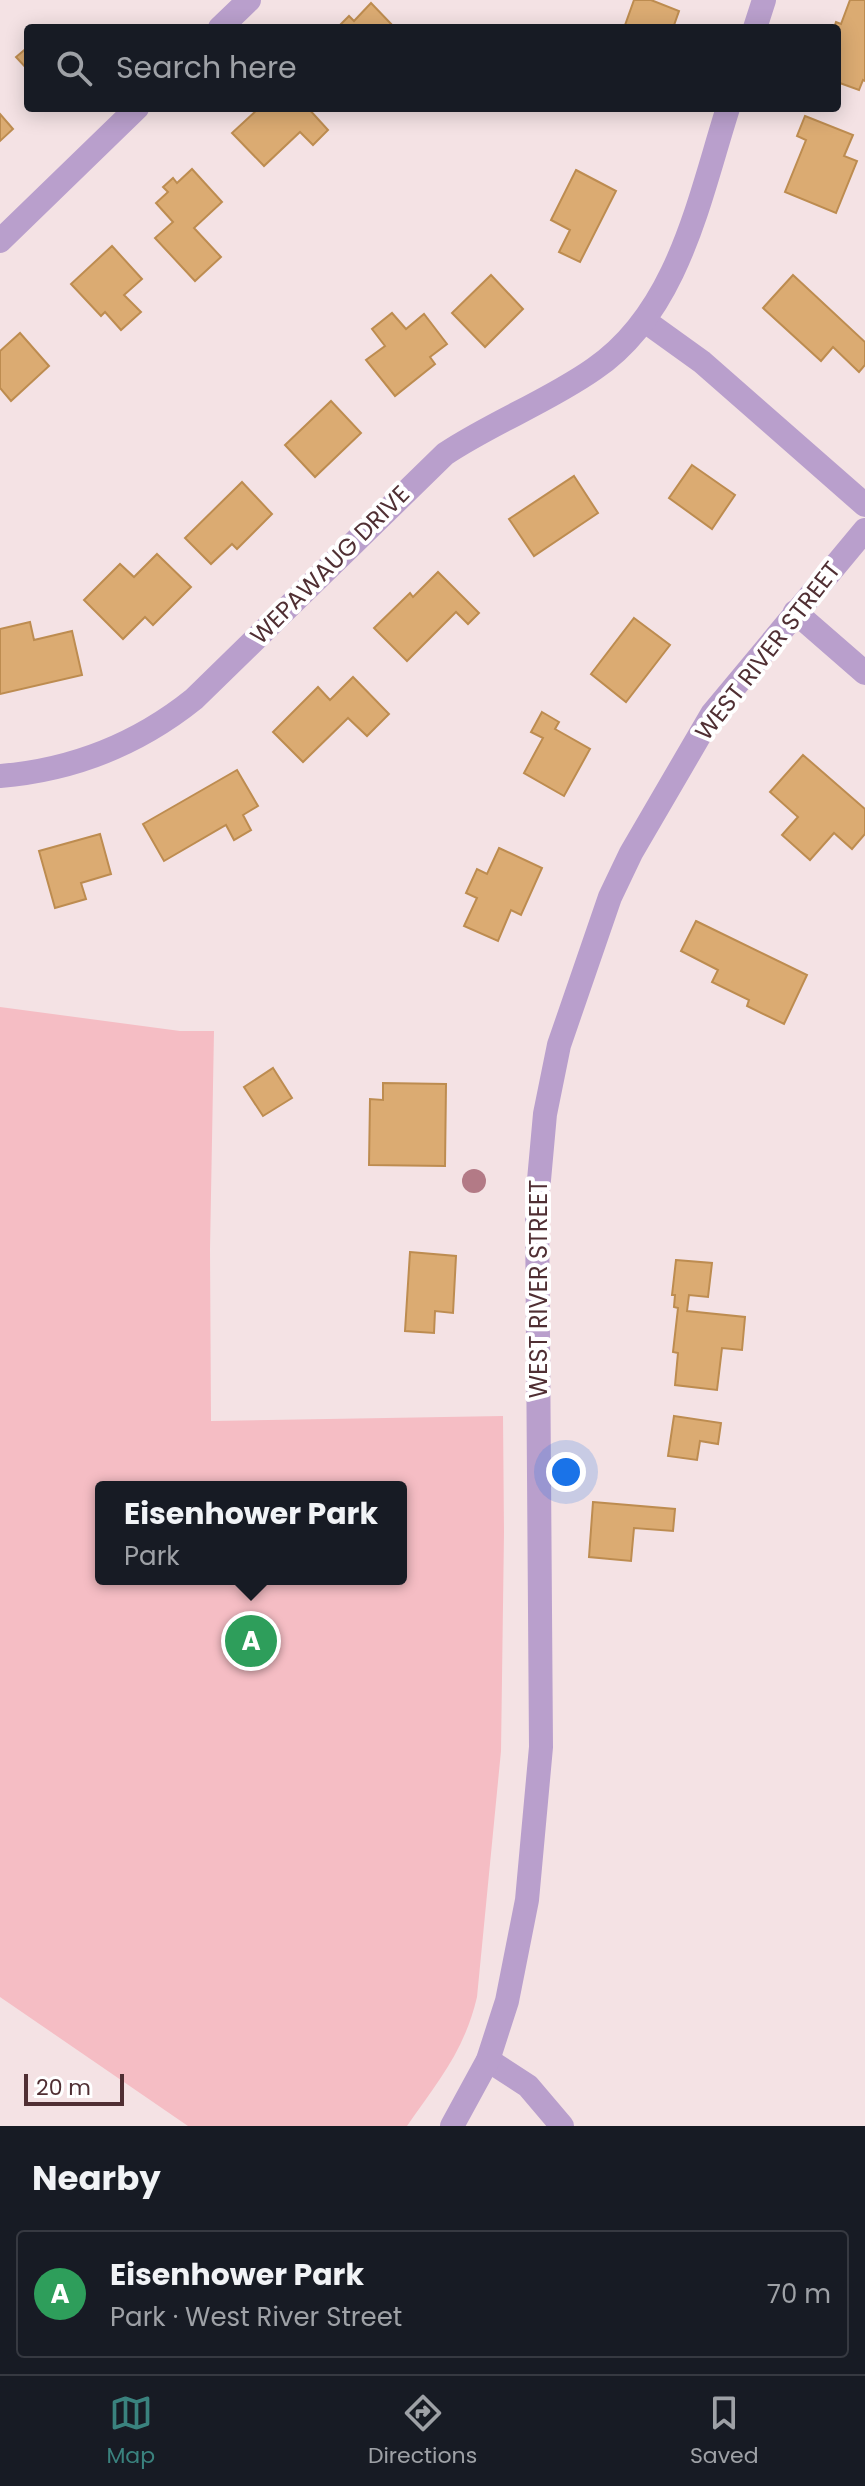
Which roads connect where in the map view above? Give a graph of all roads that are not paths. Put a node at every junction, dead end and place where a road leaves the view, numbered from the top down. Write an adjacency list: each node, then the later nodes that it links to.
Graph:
1 (249, 0): 3 (street)
2 (764, 0): 4 (street)
3 (224, 24)
4 (756, 24)
5 (133, 112): 7 (street)
6 (727, 112): 8 (street, WEPAWAUG DRIVE)
7 (0, 241)
8 (645, 321): 9 (street); 13 (street, WEPAWAUG DRIVE)
9 (865, 505)
10 (865, 530): 11 (street, WEST RIVER STREET)
11 (795, 612): 12 (street); 14 (street, WEST RIVER STREET)
12 (865, 673)
13 (0, 776)
14 (488, 2060): 15 (street, WEST RIVER STREET); 16 (street)
15 (452, 2126)
16 (562, 2126)

